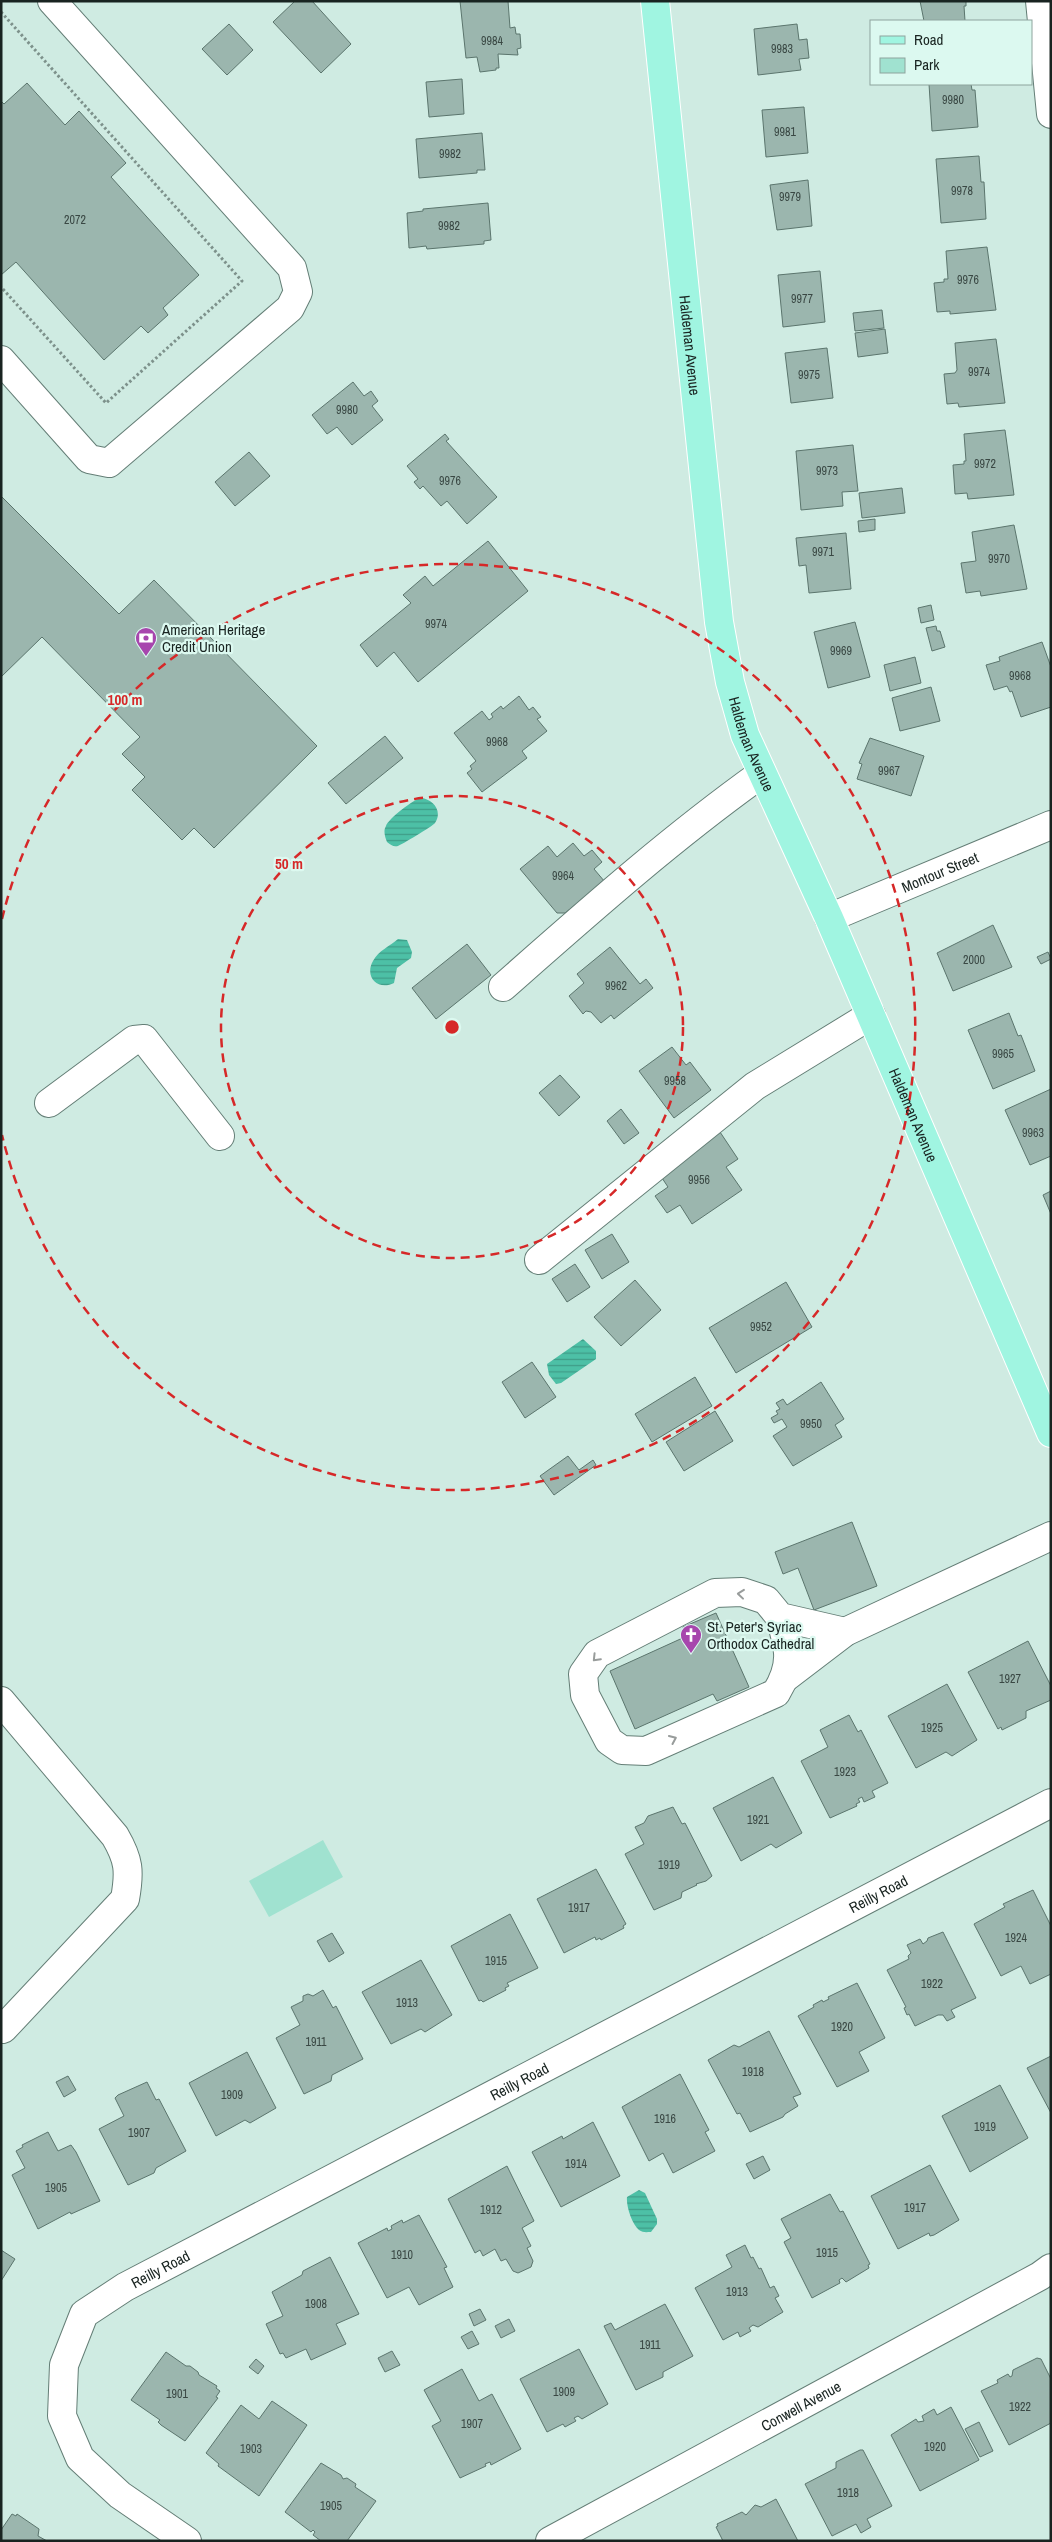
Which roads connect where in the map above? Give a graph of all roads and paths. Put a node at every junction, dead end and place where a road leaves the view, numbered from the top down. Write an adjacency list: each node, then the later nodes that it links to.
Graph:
1 (52, 1): 7 (street)
2 (655, 1): 8 (main road, Haldeman Avenue)
3 (1040, 1): 5 (street)
4 (1, 12): 6 (path)
5 (1051, 114)
6 (1, 287)
7 (1, 360)
8 (761, 774): 10 (main road, Haldeman Avenue); 11 (street)
9 (1051, 825): 10 (street, Montour Street)
10 (829, 918): 12 (main road, Haldeman Avenue)
11 (503, 987)
12 (871, 1015): 15 (street); 16 (main road, Haldeman Avenue)
13 (49, 1103): 14 (street)
14 (220, 1136)
15 (539, 1260)
16 (1051, 1433)
17 (1051, 1536): 19 (street)
18 (780, 1617): 19 (street); 20 (street); 20 (street, one-way to 20)
19 (845, 1632): 20 (street)
20 (786, 1677)
21 (1, 1701): 23 (street)
22 (1051, 1803): 25 (street, Reilly Road)
23 (2, 2029)
24 (1051, 2268): 26 (street, Conwell Avenue)
25 (187, 2541)
26 (550, 2541)

